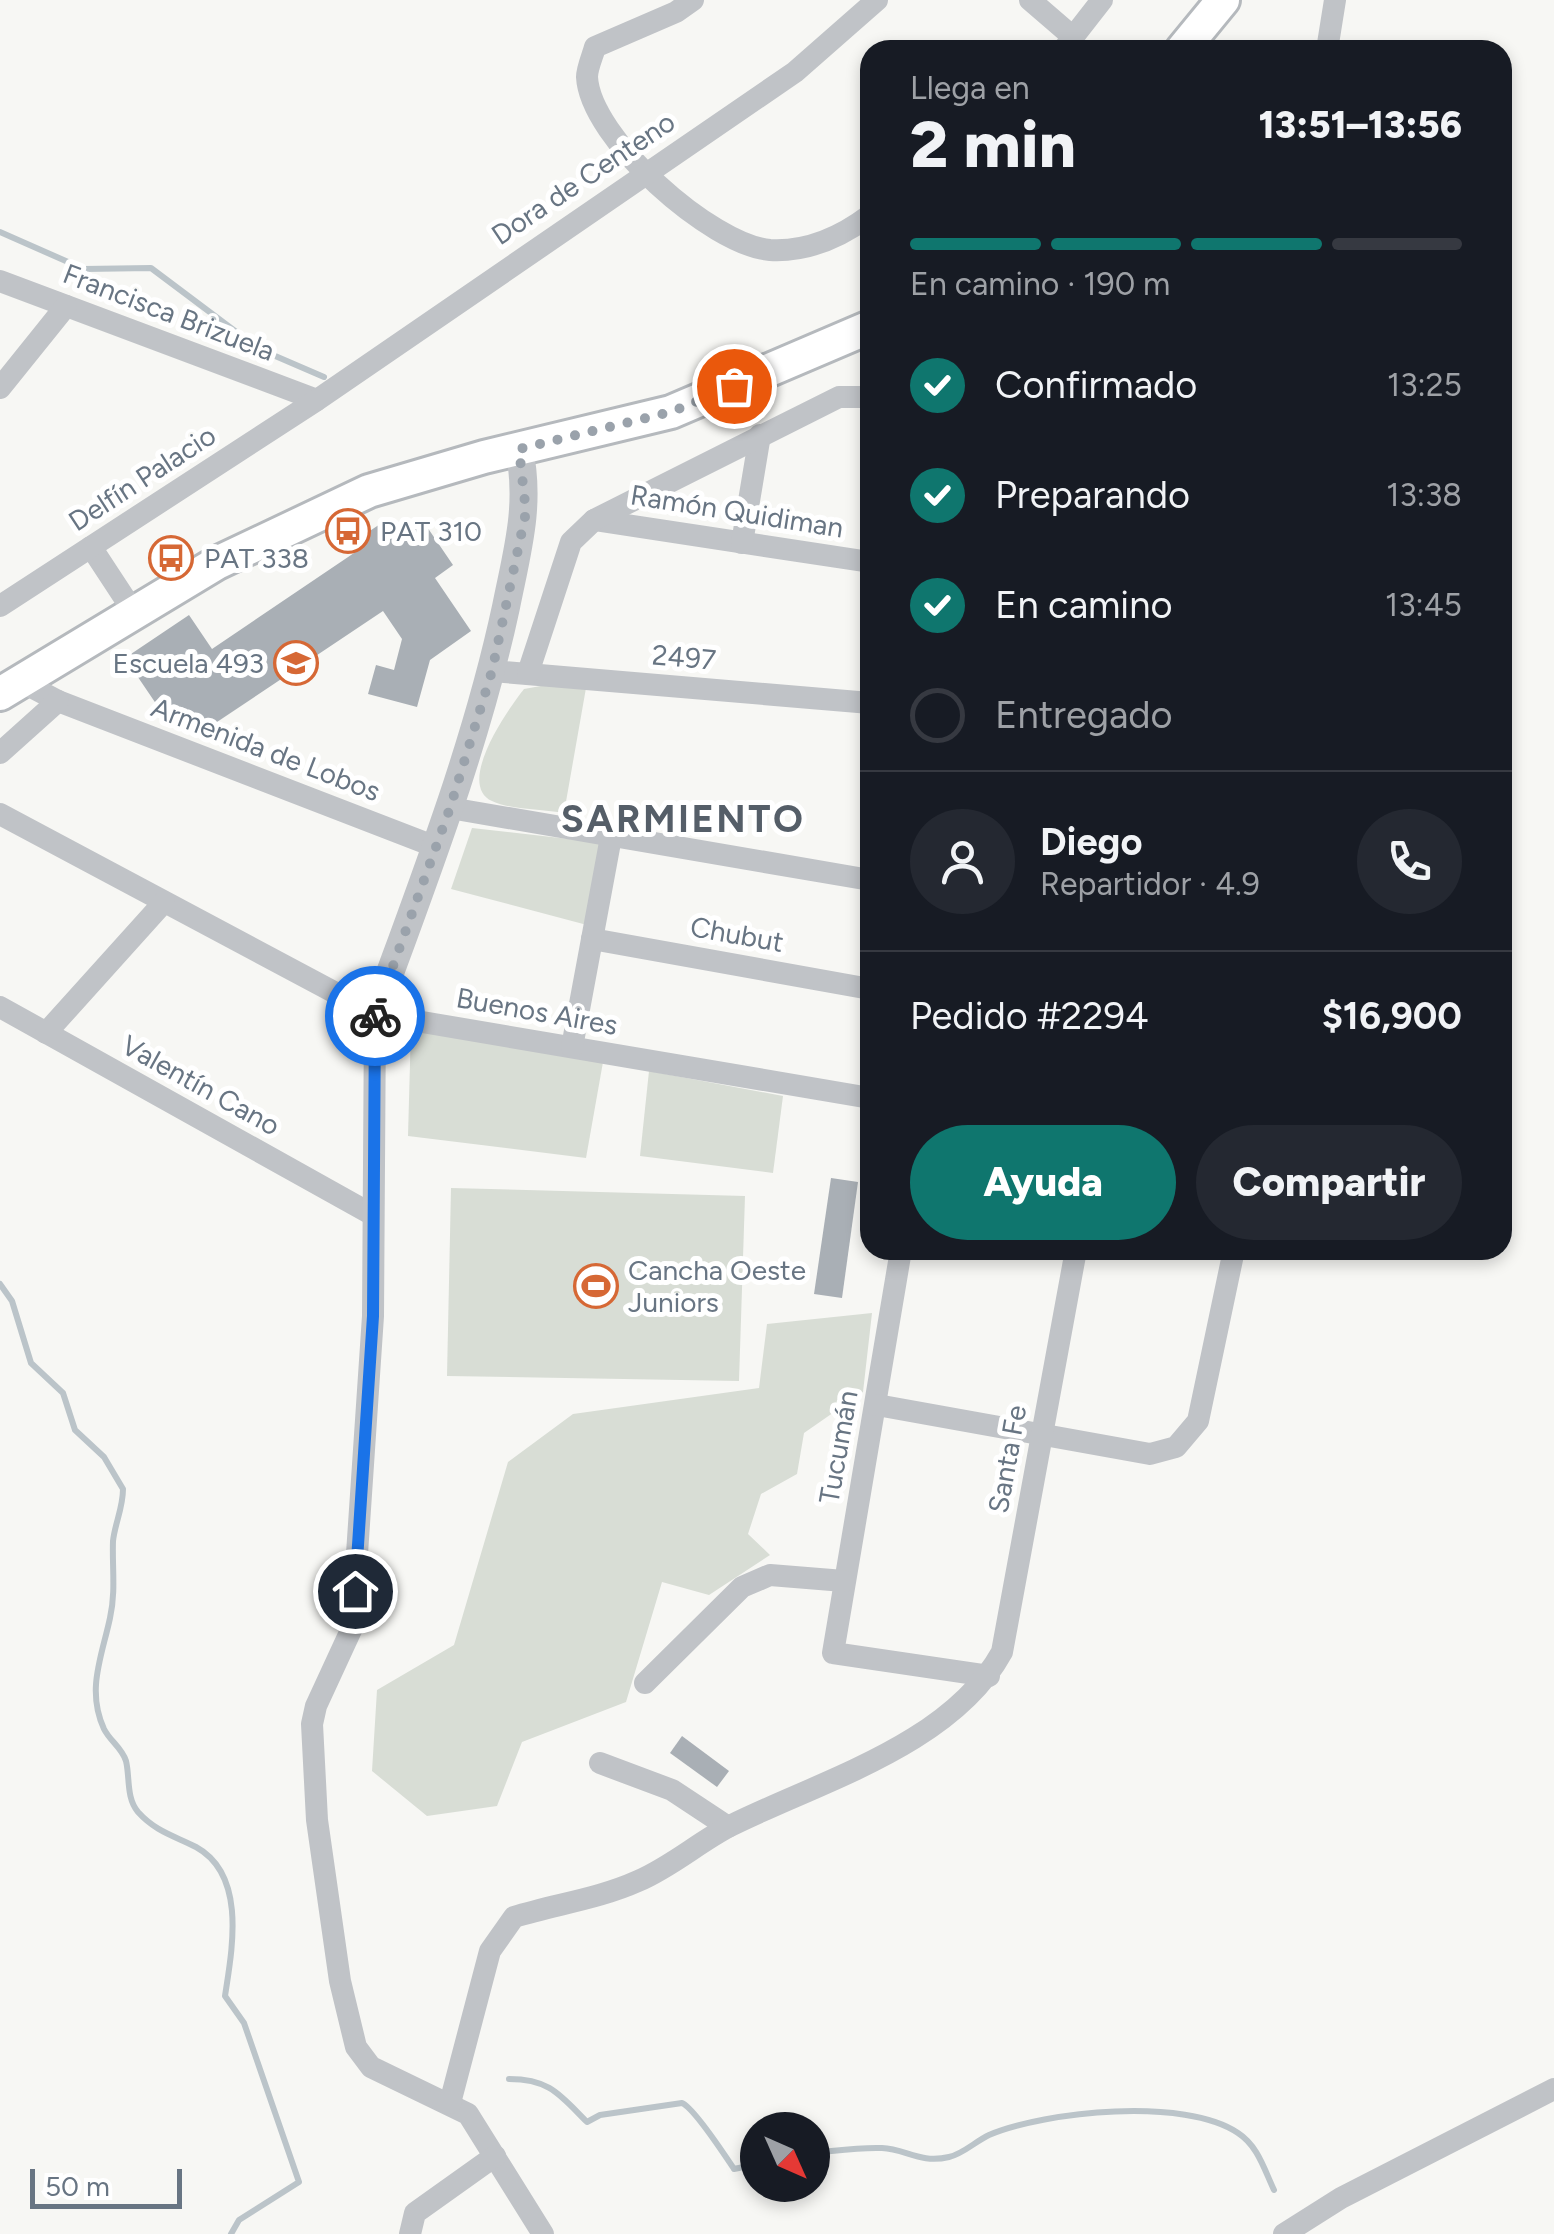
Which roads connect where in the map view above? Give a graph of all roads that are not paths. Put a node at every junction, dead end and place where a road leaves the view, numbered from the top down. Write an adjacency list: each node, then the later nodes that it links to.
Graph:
1 (693, 0): 11 (street)
2 (877, 0): 11 (street, Dora de Centeno)
3 (1030, 0): 7 (street)
4 (1102, 0): 8 (street)
5 (1223, 0): 9 (main road)
6 (1336, 0): 10 (street)
7 (1065, 40)
8 (1071, 40)
9 (1190, 40)
10 (1329, 40)
11 (642, 173): 12 (street); 18 (street, Dora de Centeno)
12 (860, 223)
13 (0, 281): 14 (street, Francisca Brizuela)
14 (66, 306): 16 (street); 18 (street, Francisca Brizuela)
15 (860, 338): 20 (main road)
16 (0, 388)
17 (860, 397): 19 (street)
18 (317, 400): 23 (street, Delfín Palacio)
19 (760, 435): 21 (street); 22 (street)
20 (519, 449): 26 (main road); 27 (street)
21 (594, 520): 22 (street, Ramón Quidiman); 28 (street)
22 (742, 543): 24 (street, Ramón Quidiman)
23 (91, 547): 25 (street, Delfín Palacio); 26 (street)
24 (860, 561)
25 (0, 606)
26 (133, 611): 29 (main road)
27 (492, 671): 28 (street, 2497); 33 (street)
28 (528, 673): 31 (street, 2497)
29 (10, 688): 30 (street, Armenida de Lobos)
30 (58, 700): 32 (street); 36 (street, Armenida de Lobos)
31 (860, 702)
32 (0, 753)
33 (450, 808): 35 (street); 36 (street)
34 (0, 814): 38 (street, Buenos Aires)
35 (612, 837): 37 (street); 39 (street)
36 (436, 847): 42 (street)
37 (860, 878)
38 (164, 902): 42 (street, Buenos Aires); 43 (street)
39 (592, 938): 40 (street, Chubut); 44 (street)
40 (860, 987)
41 (0, 1007): 43 (street, Valentín Cano)
42 (375, 1014): 44 (street, Buenos Aires); 46 (street)
43 (46, 1033): 46 (street, Valentín Cano)
44 (572, 1047): 45 (street, Buenos Aires)
45 (860, 1096)
46 (372, 1215): 58 (street)
47 (899, 1260): 50 (street, Tucumán)
48 (1074, 1260): 51 (street, Santa Fe)
49 (1232, 1260): 51 (street)
50 (877, 1405): 51 (street); 52 (street, Tucumán)
51 (1042, 1435): 53 (street, Santa Fe)
52 (844, 1581): 53 (street, Tucumán); 54 (street)
53 (989, 1676): 56 (street)
54 (645, 1684)
55 (600, 1763): 56 (street)
56 (728, 1827): 58 (street)
57 (1554, 2089): 62 (street)
58 (450, 2104): 59 (street)
59 (496, 2156): 60 (street); 61 (street)
60 (410, 2234)
61 (544, 2234)
62 (1284, 2234)

